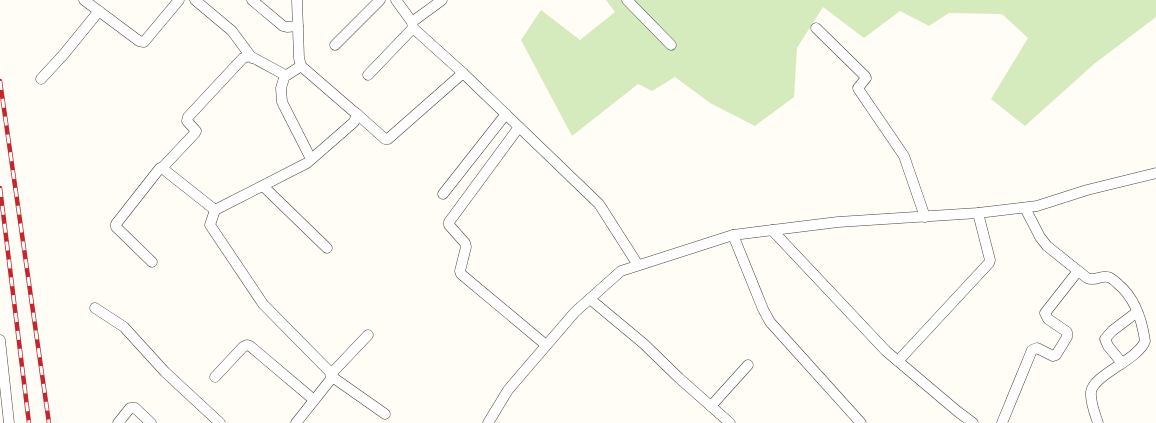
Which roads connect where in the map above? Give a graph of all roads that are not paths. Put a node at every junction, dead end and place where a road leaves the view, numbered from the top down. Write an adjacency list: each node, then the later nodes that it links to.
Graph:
1 (84, 0): 10 (street)
2 (179, 0): 10 (street)
3 (195, 0): 16 (street)
4 (252, 0): 12 (street)
5 (297, 0): 12 (street)
6 (380, 0): 14 (street)
7 (396, 0): 11 (street)
8 (442, 0): 11 (street)
9 (627, 0): 15 (street)
10 (99, 11): 21 (street)
11 (412, 25): 18 (street); 19 (street)
12 (298, 26): 17 (street)
13 (816, 28): 33 (street)
14 (335, 45)
15 (671, 45)
16 (252, 58): 20 (street); 26 (street)
17 (301, 66): 20 (street); 22 (street)
18 (463, 73): 22 (street); 23 (street)
19 (368, 75)
20 (285, 76): 25 (street)
21 (41, 79)
22 (357, 114): 25 (street)
23 (506, 114): 24 (street); 29 (street)
24 (519, 127): 38 (street); 45 (street)
25 (311, 159): 28 (street)
26 (162, 168): 31 (street); 37 (street)
27 (1156, 173): 30 (street)
28 (263, 186): 31 (street); 36 (street)
29 (443, 194)
30 (1025, 208): 32 (street); 39 (street)
31 (215, 210): 49 (street)
32 (978, 213): 33 (street); 46 (street)
33 (925, 217): 34 (street)
34 (772, 230): 35 (street); 46 (street)
35 (733, 235): 38 (street); 62 (street)
36 (327, 248)
37 (152, 262)
38 (638, 265): 40 (street)
39 (1078, 270): 42 (street); 64 (street)
40 (590, 299): 45 (street); 53 (street)
41 (95, 308): 58 (street)
42 (1137, 312): 47 (street); 47 (street)
43 (368, 335): 49 (street)
44 (0, 340): 50 (street)
45 (546, 345): 60 (street)
46 (898, 362): 63 (street)
47 (1122, 363): 65 (street)
48 (748, 365): 53 (street)
49 (331, 375): 52 (street); 54 (street)
50 (2, 376): 55 (street)
51 (215, 377): 52 (street)
52 (314, 400): 59 (street)
53 (711, 406): 61 (street)
54 (385, 414)
55 (9, 423)
56 (118, 423): 57 (street)
57 (150, 423)
58 (220, 423)
59 (296, 423)
60 (488, 423)
61 (730, 423)
62 (861, 423)
63 (973, 423)
64 (1002, 423)
65 (1098, 423)

